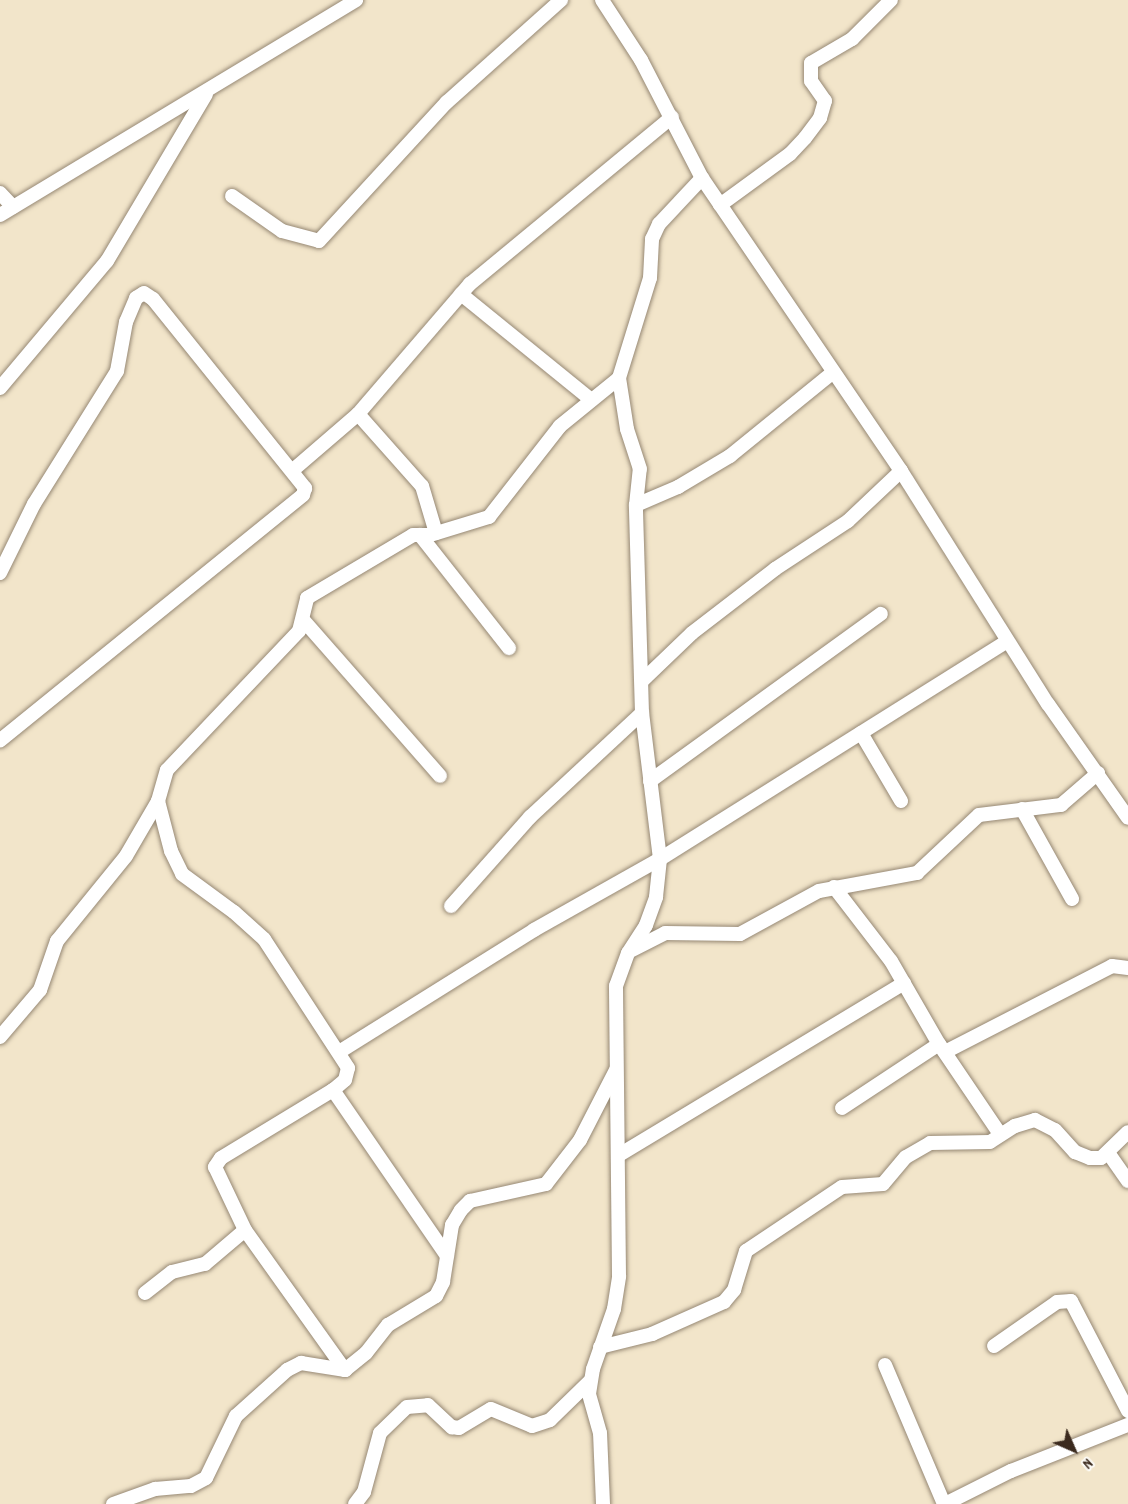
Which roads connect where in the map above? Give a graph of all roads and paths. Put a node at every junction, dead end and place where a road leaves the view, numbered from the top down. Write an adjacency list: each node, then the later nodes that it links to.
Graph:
1 (356, 0): 5 (street)
2 (561, 0): 9 (street)
3 (602, 0): 6 (street)
4 (891, 0): 10 (street)
5 (207, 92): 11 (street); 16 (street)
6 (672, 117): 7 (street); 13 (street)
7 (702, 178): 10 (street); 15 (street)
8 (0, 193): 11 (street)
9 (232, 196)
10 (720, 205): 14 (street)
11 (13, 207): 12 (street)
12 (0, 215)
13 (461, 294): 17 (street); 18 (street)
14 (832, 373): 20 (street); 21 (street)
15 (619, 378): 17 (street); 21 (street)
16 (0, 388)
17 (590, 399): 22 (street)
18 (358, 414): 19 (street); 22 (street)
19 (293, 470): 24 (street); 32 (street)
20 (901, 471): 27 (street); 29 (street)
21 (636, 505): 29 (street)
22 (436, 533): 23 (street)
23 (420, 535): 26 (street); 28 (street)
24 (0, 573)
25 (881, 614): 35 (street)
26 (304, 621): 34 (street); 36 (street)
27 (1007, 641): 31 (street); 33 (street)
28 (509, 648)
29 (642, 681): 30 (street)
30 (642, 713): 35 (street); 43 (street)
31 (861, 733): 37 (street); 40 (street)
32 (0, 740)
33 (1098, 773): 38 (street); 39 (street)
34 (440, 776)
35 (651, 780): 40 (street)
36 (158, 801): 47 (street); 49 (street)
37 (901, 801)
38 (1023, 809): 41 (street); 42 (street)
39 (1128, 818)
40 (660, 859): 44 (street); 49 (street)
41 (834, 887): 44 (street); 46 (street)
42 (1072, 899)
43 (451, 906)
44 (628, 953): 50 (street)
45 (1128, 968): 48 (street)
46 (904, 983): 48 (street); 56 (street)
47 (0, 1037)
48 (942, 1048): 52 (street); 54 (street)
49 (339, 1052): 51 (street)
50 (616, 1068): 56 (street); 59 (street)
51 (333, 1090): 58 (street); 59 (street)
52 (842, 1108)
53 (1128, 1132): 55 (street)
54 (1000, 1134): 55 (street); 62 (street)
55 (1109, 1154): 57 (street)
56 (619, 1155): 62 (street)
57 (1128, 1181)
58 (245, 1230): 60 (street); 64 (street)
59 (447, 1256): 64 (street)
60 (145, 1293)
61 (994, 1346): 66 (street)
62 (600, 1347): 65 (street)
63 (885, 1365): 71 (street)
64 (345, 1370): 68 (street)
65 (590, 1381): 69 (street); 70 (street)
66 (1128, 1411)
67 (1128, 1425): 71 (street)
68 (113, 1504)
69 (355, 1504)
70 (603, 1504)
71 (944, 1504)

